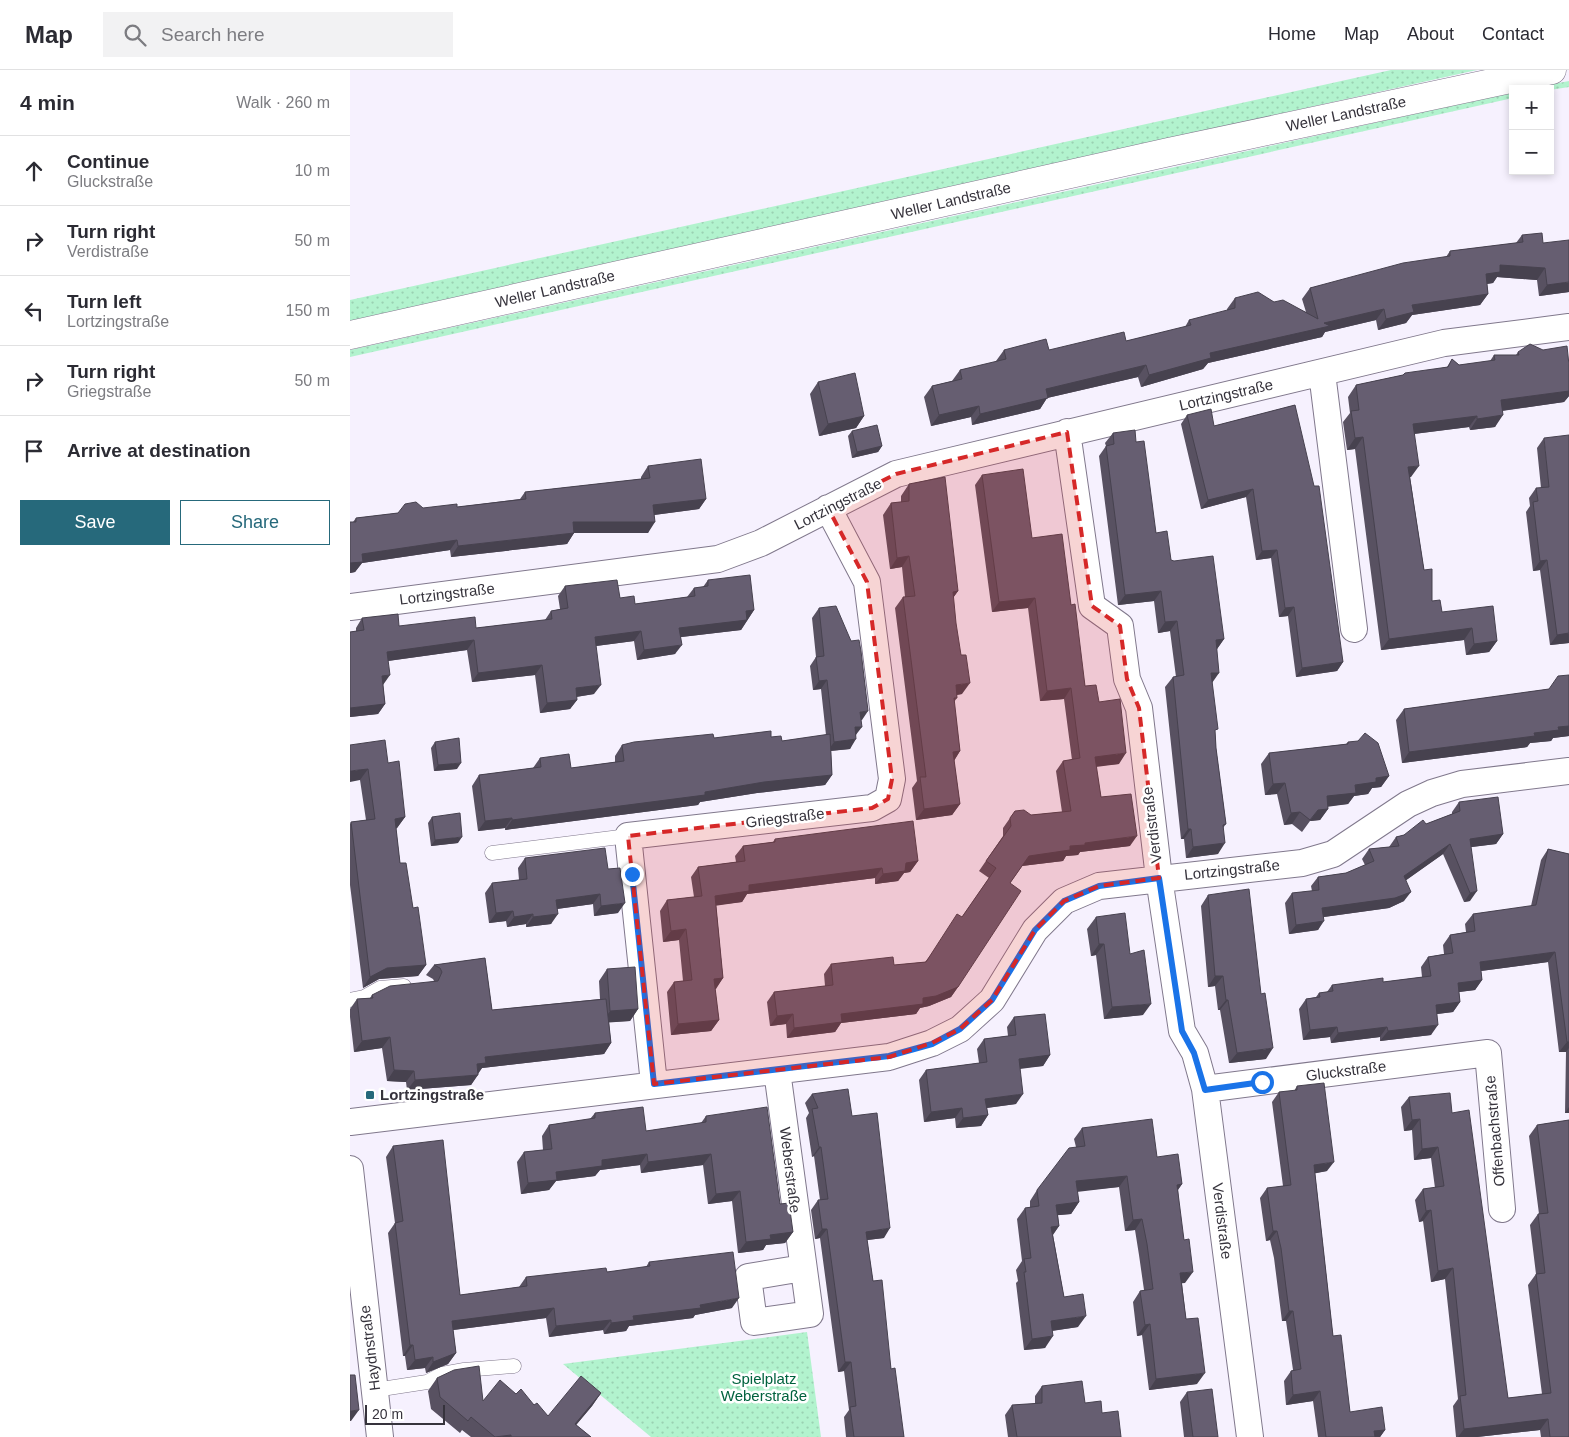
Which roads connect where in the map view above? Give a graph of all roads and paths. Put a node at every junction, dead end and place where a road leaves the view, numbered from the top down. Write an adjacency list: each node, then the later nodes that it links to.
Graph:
1 (1552, 70): 3 (main road, Weller Landstraße)
2 (1569, 327): 4 (street, Lortzingstraße)
3 (350, 335)
4 (1322, 372): 5 (street, Lortzingstraße); 8 (street)
5 (1067, 432): 6 (street, Lortzingstraße); 12 (street, Verdistraße)
6 (828, 508): 7 (street, Lortzingstraße); 10 (street, Griegstraße)
7 (350, 607)
8 (1354, 629)
9 (1569, 771): 12 (street, Lortzingstraße)
10 (628, 836): 11 (lane); 17 (street)
11 (492, 854)
12 (1159, 878): 16 (street, Lortzingstraße); 18 (street, Verdistraße)
13 (417, 985): 14 (lane)
14 (350, 1000)
15 (1488, 1053): 18 (street, Gluckstraße); 21 (street, Offenbachstraße)
16 (777, 1071): 17 (street, Lortzingstraße); 22 (street, Weberstraße)
17 (654, 1084): 19 (street, Lortzingstraße)
18 (1205, 1090): 27 (street, Verdistraße)
19 (350, 1122)
20 (351, 1180): 23 (street, Haydnstraße)
21 (1502, 1208)
22 (803, 1268)
23 (358, 1310): 25 (street, Haydnstraße)
24 (514, 1366): 25 (lane)
25 (375, 1390): 26 (street, Haydnstraße)
26 (380, 1437)
27 (1250, 1437)

